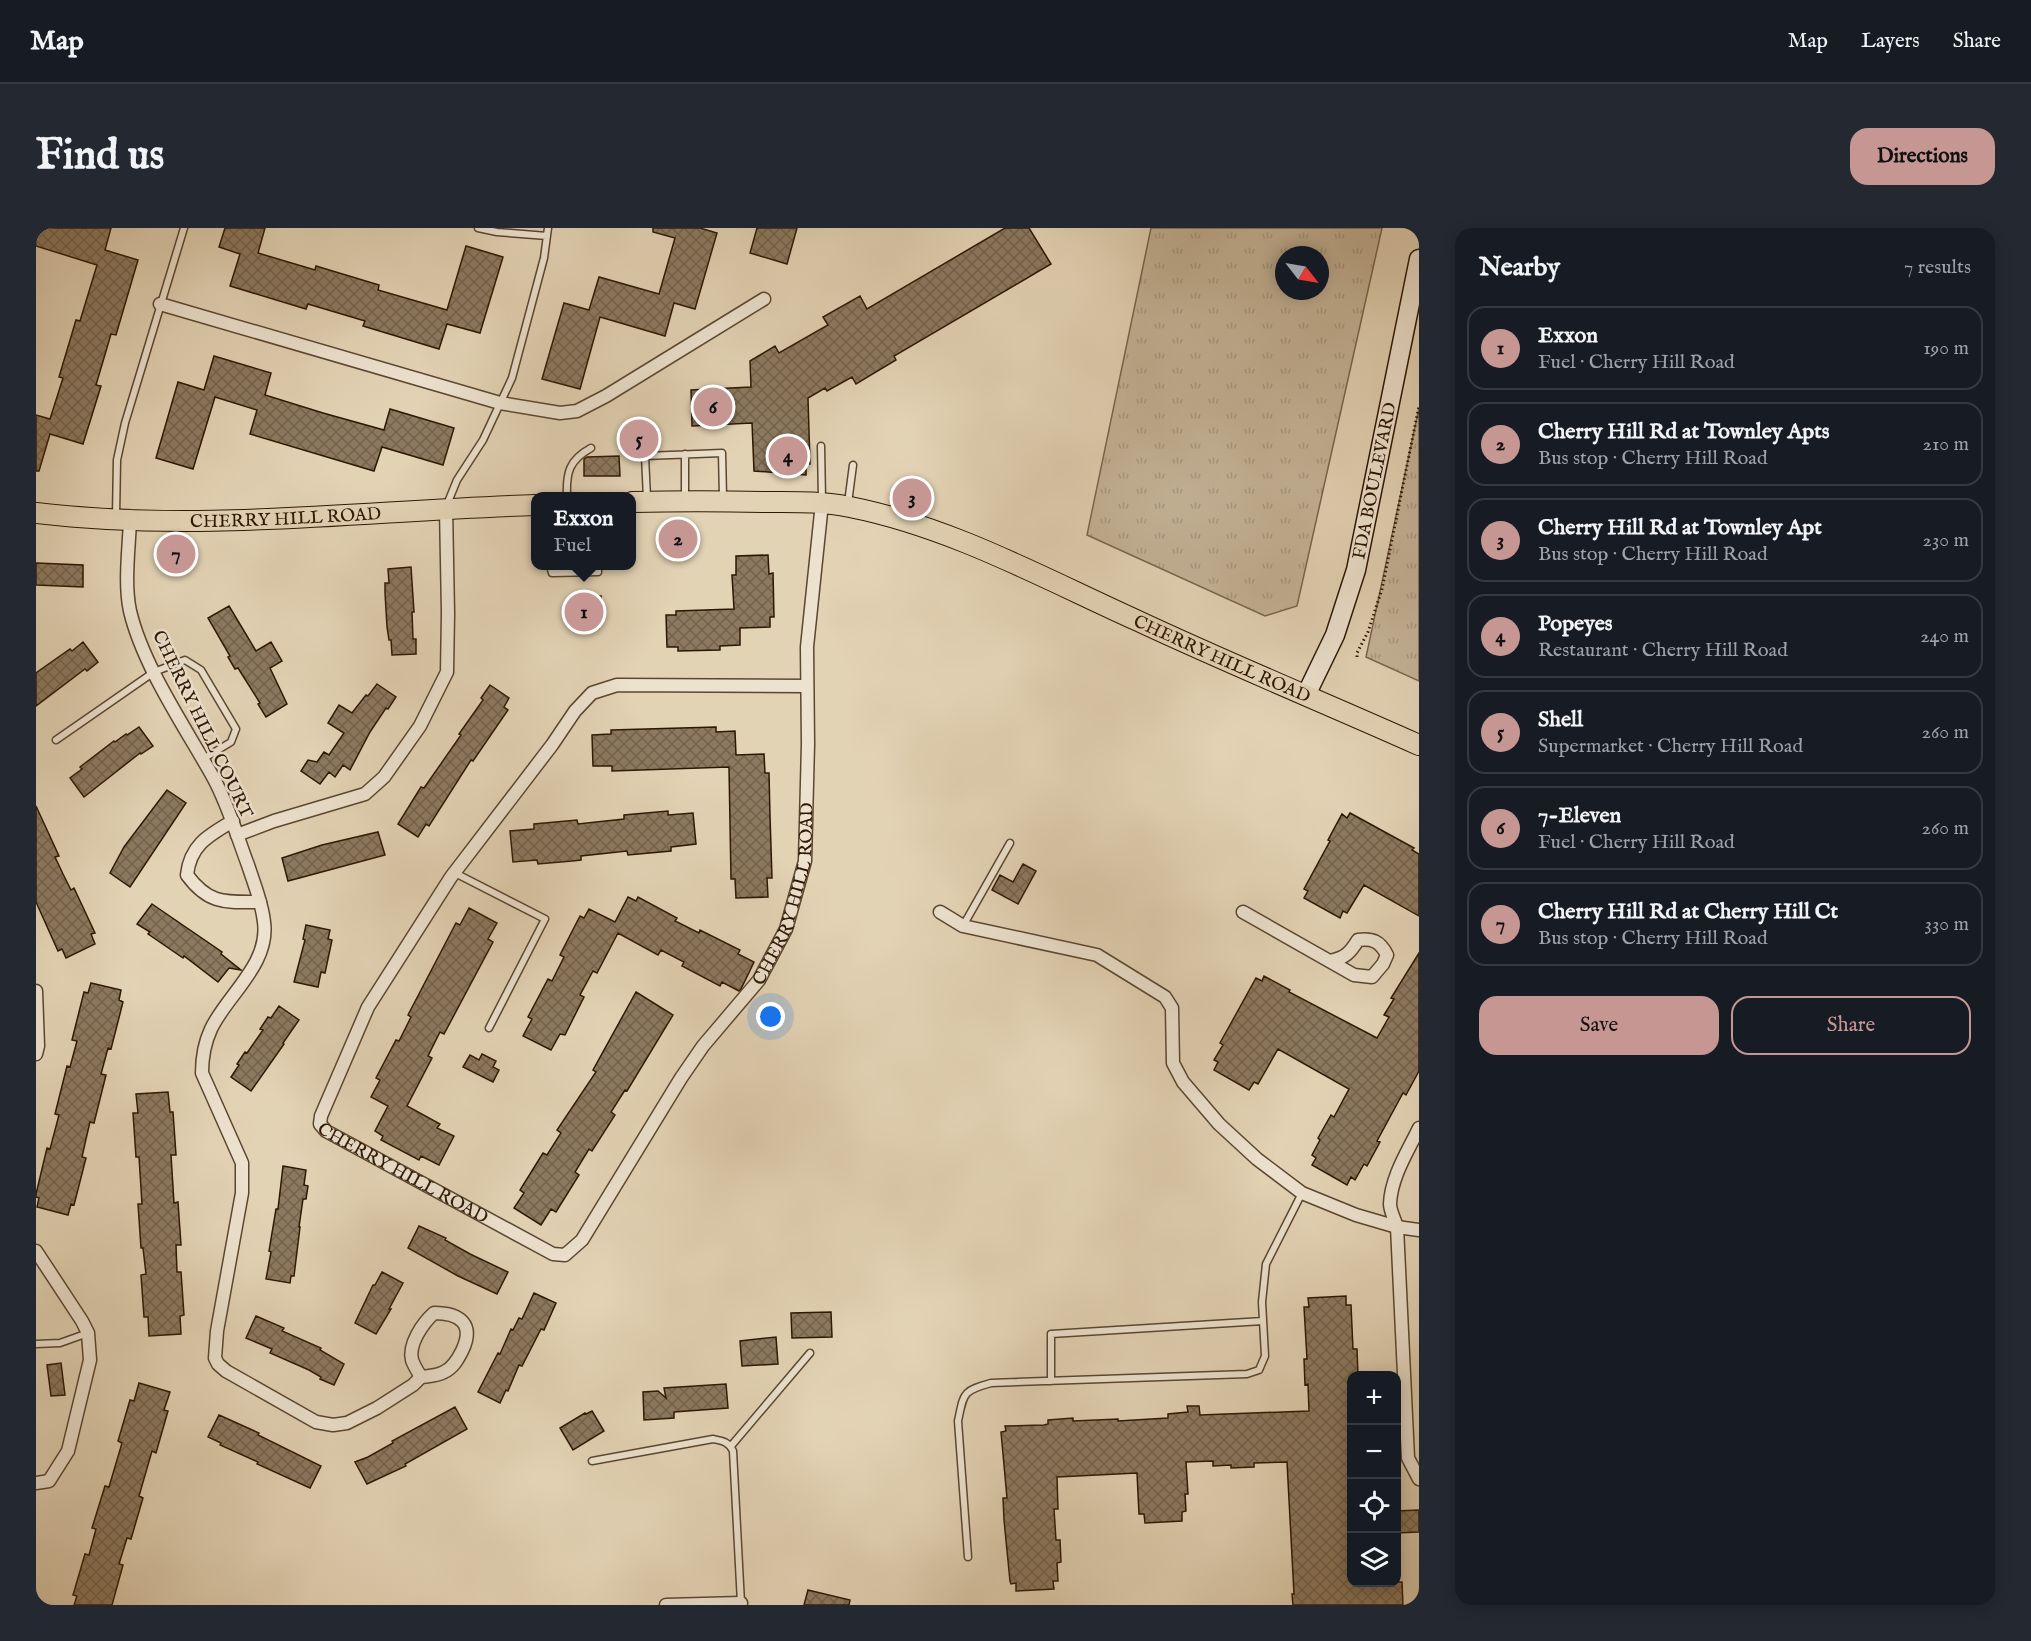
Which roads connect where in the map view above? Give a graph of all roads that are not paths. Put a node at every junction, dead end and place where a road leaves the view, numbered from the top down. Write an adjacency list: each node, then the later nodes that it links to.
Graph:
1 (184, 228): 7 (lane)
2 (478, 228): 4 (lane)
3 (548, 228): 4 (lane)
4 (547, 236): 8 (lane)
5 (1419, 259): 27 (street, FDA BOULEVARD)
6 (764, 299): 8 (street)
7 (160, 304): 8 (street); 22 (lane)
8 (500, 403): 20 (lane)
9 (821, 446): 17 (lane)
10 (591, 448): 13 (lane)
11 (685, 454): 14 (lane); 15 (lane); 16 (lane)
12 (853, 465): 19 (lane)
13 (567, 492)
14 (686, 500): 15 (main road, CHERRY HILL ROAD); 16 (main road, CHERRY HILL ROAD)
15 (723, 501): 17 (main road, CHERRY HILL ROAD)
16 (640, 502)
17 (822, 503): 19 (main road, CHERRY HILL ROAD); 26 (street, CHERRY HILL ROAD)
18 (531, 505): 20 (main road, CHERRY HILL ROAD)
19 (848, 507): 27 (main road, CHERRY HILL ROAD)
20 (446, 508): 22 (main road, CHERRY HILL ROAD); 32 (street)
21 (36, 513): 22 (main road, CHERRY HILL ROAD)
22 (123, 520): 25 (street, CHERRY HILL COURT)
23 (551, 570): 24 (lane)
24 (598, 570)
25 (154, 672): 28 (lane); 30 (street, CHERRY HILL COURT); 30 (lane)
26 (806, 686): 34 (street, CHERRY HILL ROAD); 34 (street, CHERRY HILL ROAD)
27 (1306, 695): 29 (main road, CHERRY HILL ROAD)
28 (56, 740)
29 (1419, 745)
30 (202, 759): 31 (street, CHERRY HILL COURT)
31 (232, 821): 32 (street, CHERRY HILL COURT); 35 (street)
32 (237, 835): 35 (street, CHERRY HILL COURT)
33 (1010, 843): 38 (lane)
34 (455, 873): 41 (lane)
35 (260, 902): 52 (street, CHERRY HILL COURT)
36 (940, 912): 38 (street)
37 (1243, 912): 39 (street)
38 (963, 926): 44 (street)
39 (1330, 961)
40 (36, 991): 42 (street)
41 (489, 1028)
42 (36, 1054)
43 (1419, 1128): 45 (street)
44 (1302, 1193): 45 (street); 48 (lane)
45 (1397, 1227): 46 (street); 56 (street)
46 (1419, 1230)
47 (36, 1251): 49 (street)
48 (1263, 1321): 53 (lane); 53 (lane)
49 (88, 1333): 50 (lane); 57 (street)
50 (36, 1344)
51 (810, 1353): 54 (lane)
52 (421, 1377): 52 (street, CHERRY HILL COURT)
53 (1051, 1381): 58 (lane)
54 (731, 1446): 55 (lane); 59 (lane)
55 (592, 1461)
56 (1419, 1479)
57 (36, 1484)
58 (968, 1557)
59 (741, 1603): 60 (street)
60 (666, 1605)

